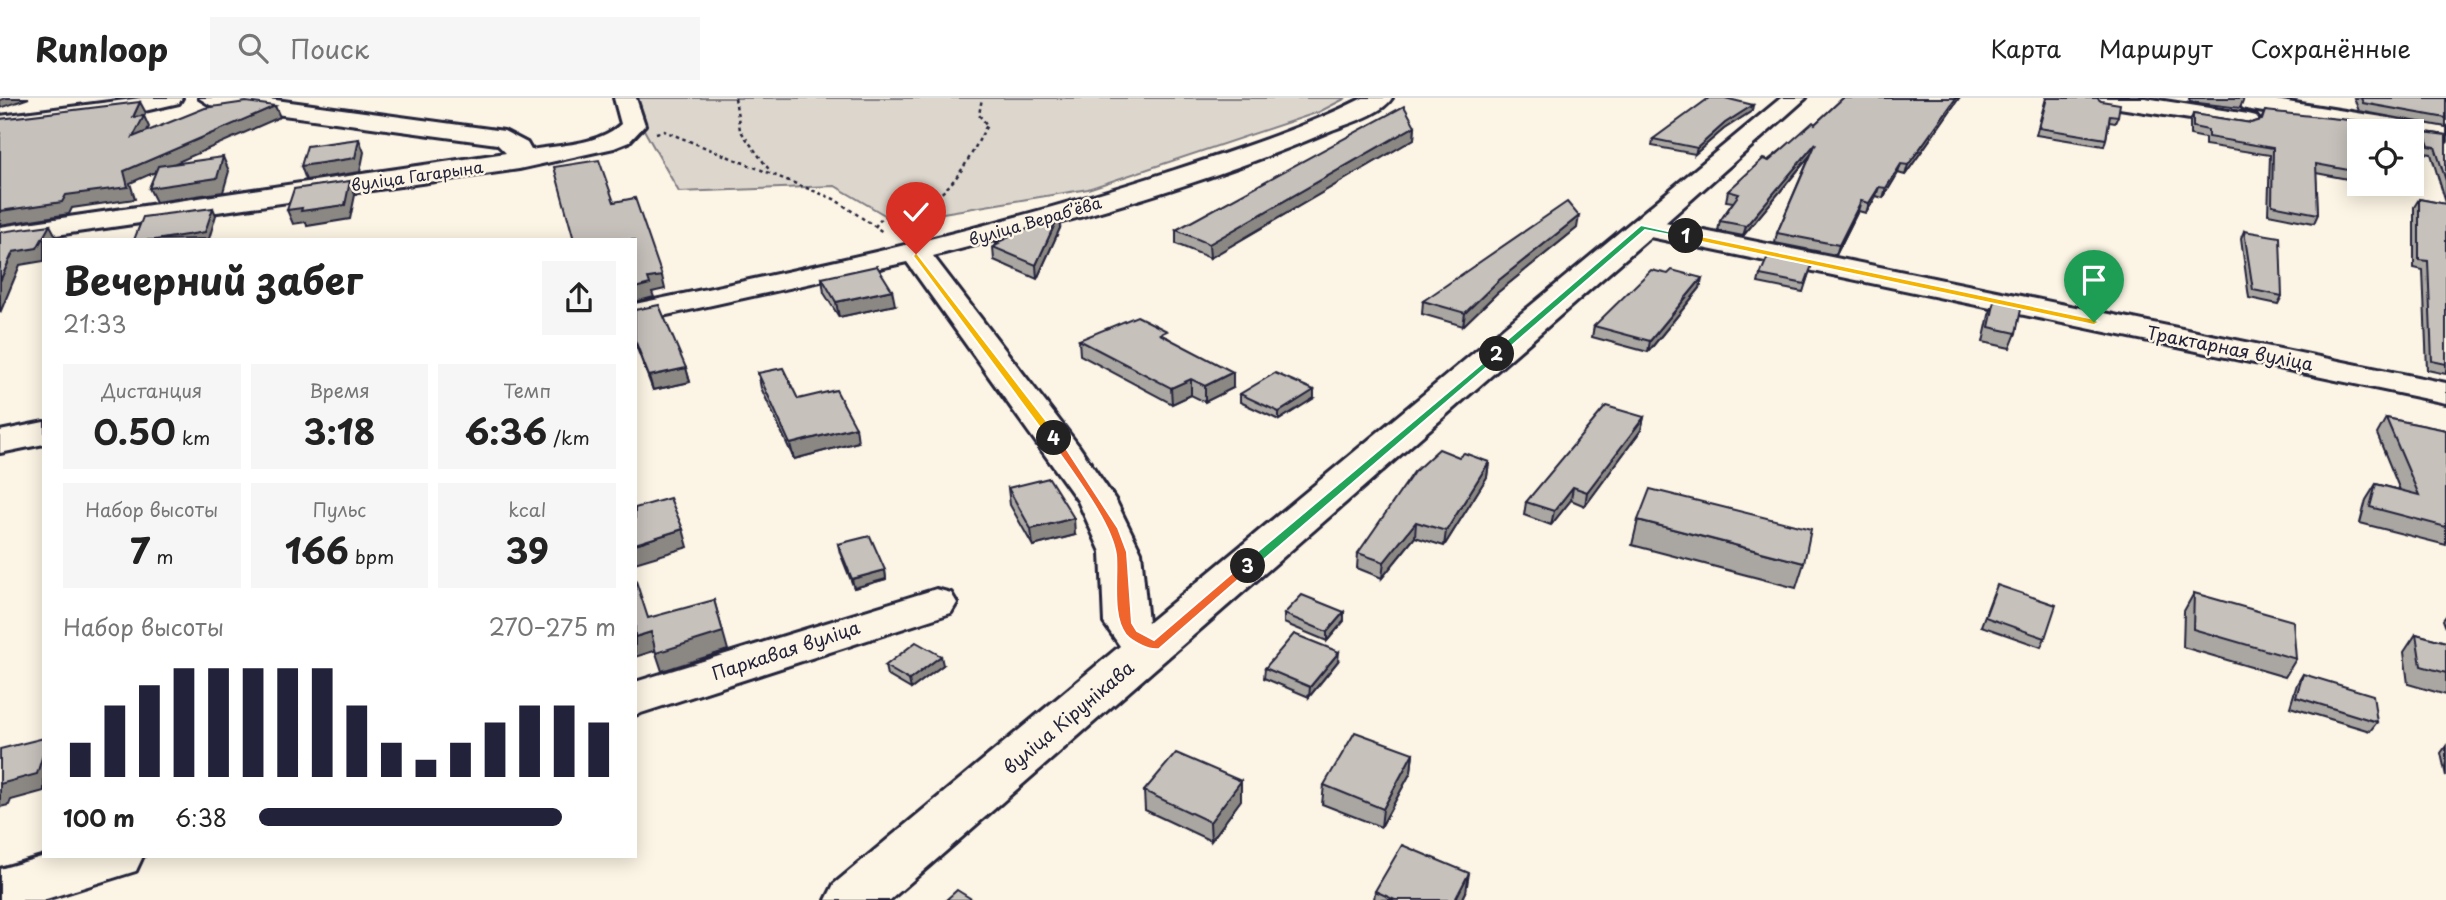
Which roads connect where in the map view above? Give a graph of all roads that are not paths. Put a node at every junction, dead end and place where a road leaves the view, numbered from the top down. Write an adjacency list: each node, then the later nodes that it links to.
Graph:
1 (171, 98): 7 (street)
2 (210, 98): 9 (street)
3 (625, 98): 9 (street, вуліца Гагарына)
4 (1381, 98): 12 (street, вуліца Верабʼёва)
5 (1795, 98): 10 (street, вуліца Кірунікава)
6 (2100, 98): 8 (street)
7 (0, 124)
8 (2446, 134)
9 (519, 161): 11 (street, вуліца Гагарына)
10 (1644, 227): 14 (street, Трактарная вуліца); 18 (street, вуліца Кірунікава)
11 (0, 235)
12 (916, 254): 13 (street, вуліца Верабʼёва); 18 (street)
13 (637, 313)
14 (2446, 393)
15 (42, 433): 16 (street)
16 (0, 442)
17 (936, 603): 19 (street, Паркавая вуліца)
18 (1155, 646): 22 (street, вуліца Кірунікава)
19 (637, 698)
20 (110, 858): 21 (street)
21 (0, 891)
22 (853, 900)

